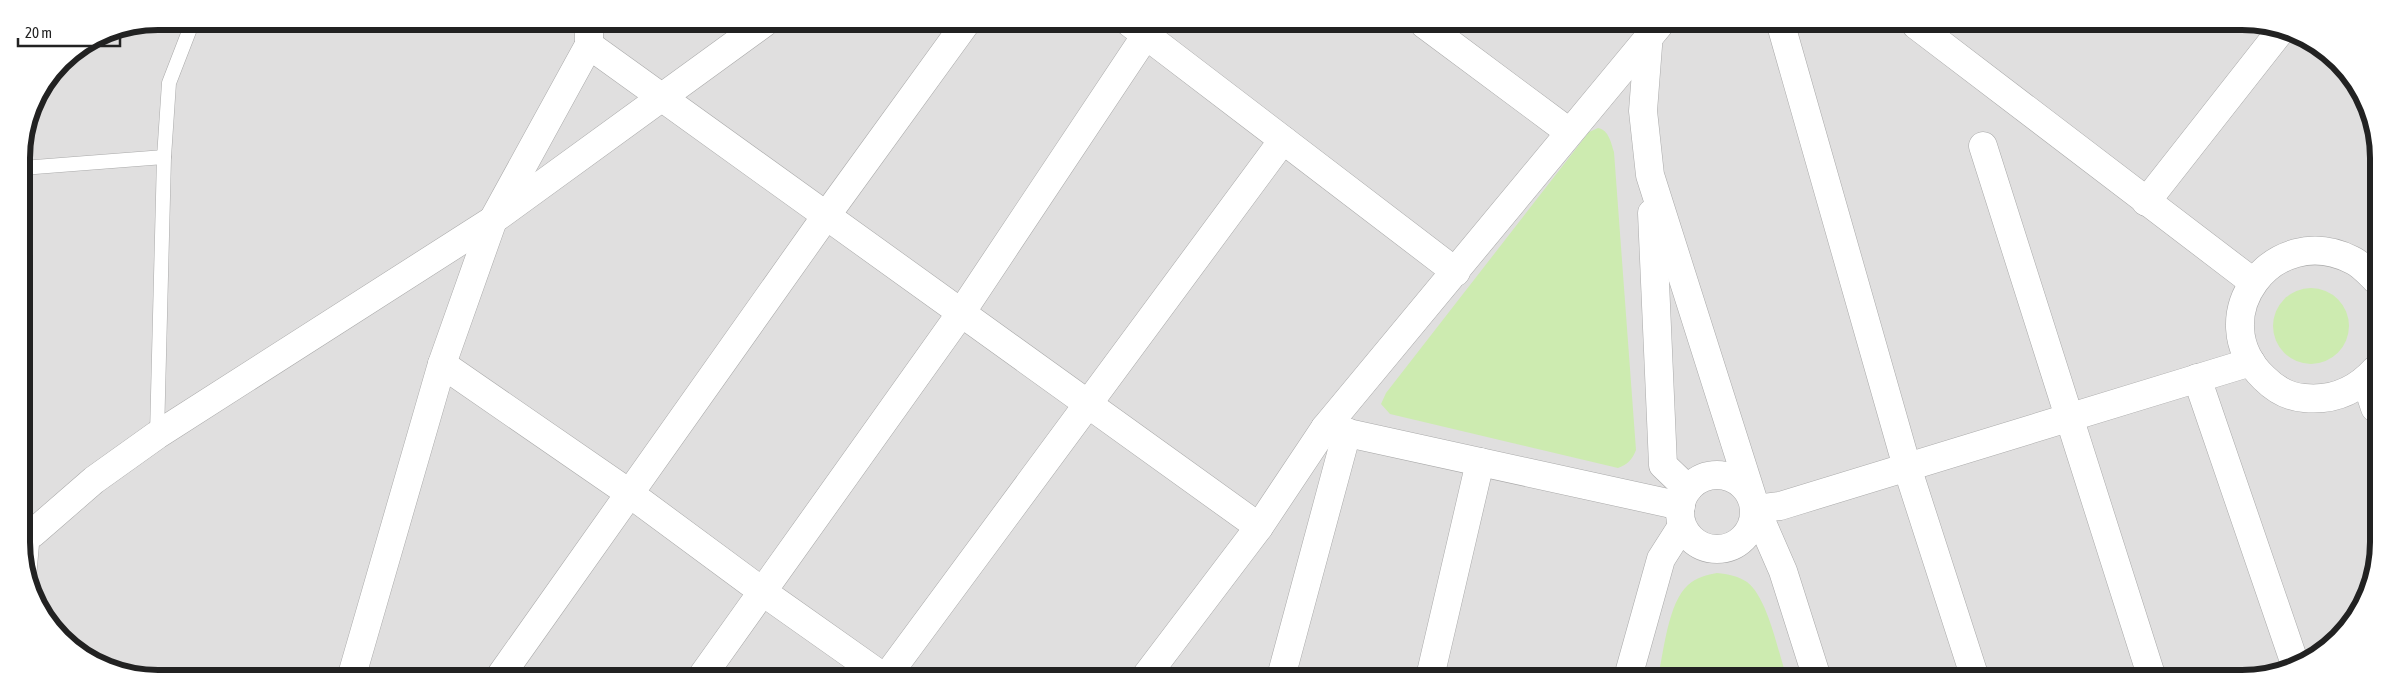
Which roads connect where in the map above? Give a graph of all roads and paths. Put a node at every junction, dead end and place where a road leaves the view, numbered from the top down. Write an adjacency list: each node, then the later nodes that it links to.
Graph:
1 (190, 30): 17 (lane)
2 (753, 30): 13 (street)
3 (961, 30): 21 (street)
4 (1137, 30): 26 (street)
5 (1139, 30): 15 (street)
6 (1432, 30): 14 (street)
7 (1649, 30): 14 (street)
8 (1651, 30): 19 (street)
9 (1782, 30): 36 (street)
10 (1922, 30): 20 (street)
11 (589, 33): 13 (street); 22 (street)
12 (2277, 35): 20 (street)
13 (663, 96): 21 (street); 22 (street)
14 (1569, 132): 23 (street)
15 (1283, 140): 23 (street); 31 (street)
16 (1983, 146): 32 (street)
17 (164, 157): 18 (lane); 34 (lane)
18 (30, 167)
19 (1650, 175): 38 (street); 39 (street)
20 (2146, 202): 25 (street)
21 (826, 216): 26 (street); 37 (street)
22 (493, 220): 28 (street); 34 (street)
23 (1456, 272): 33 (street)
24 (2370, 274): 25 (street)
25 (2253, 282): 27 (street)
26 (961, 313): 31 (street); 42 (street)
27 (2250, 362): 29 (street); 30 (street)
28 (442, 364): 37 (street); 44 (street)
29 (2370, 376)
30 (2197, 378): 32 (street); 43 (street)
31 (1089, 405): 40 (street); 48 (street)
32 (2069, 418): 36 (street); 55 (street)
33 (1336, 430): 35 (street); 40 (street); 50 (street)
34 (157, 435): 41 (street)
35 (1480, 462): 38 (street); 51 (street)
36 (1907, 467): 39 (street); 54 (street)
37 (630, 493): 42 (street); 45 (street)
38 (1684, 507): 39 (street); 39 (street); 52 (street)
39 (1756, 509): 53 (street)
40 (1259, 527): 49 (street)
41 (30, 533)
42 (762, 592): 46 (street); 47 (street)
43 (2293, 659)
44 (353, 670)
45 (505, 670)
46 (707, 670)
47 (873, 670)
48 (891, 670)
49 (1151, 670)
50 (1282, 670)
51 (1432, 670)
52 (1630, 670)
53 (1815, 670)
54 (1972, 670)
55 (2149, 670)

